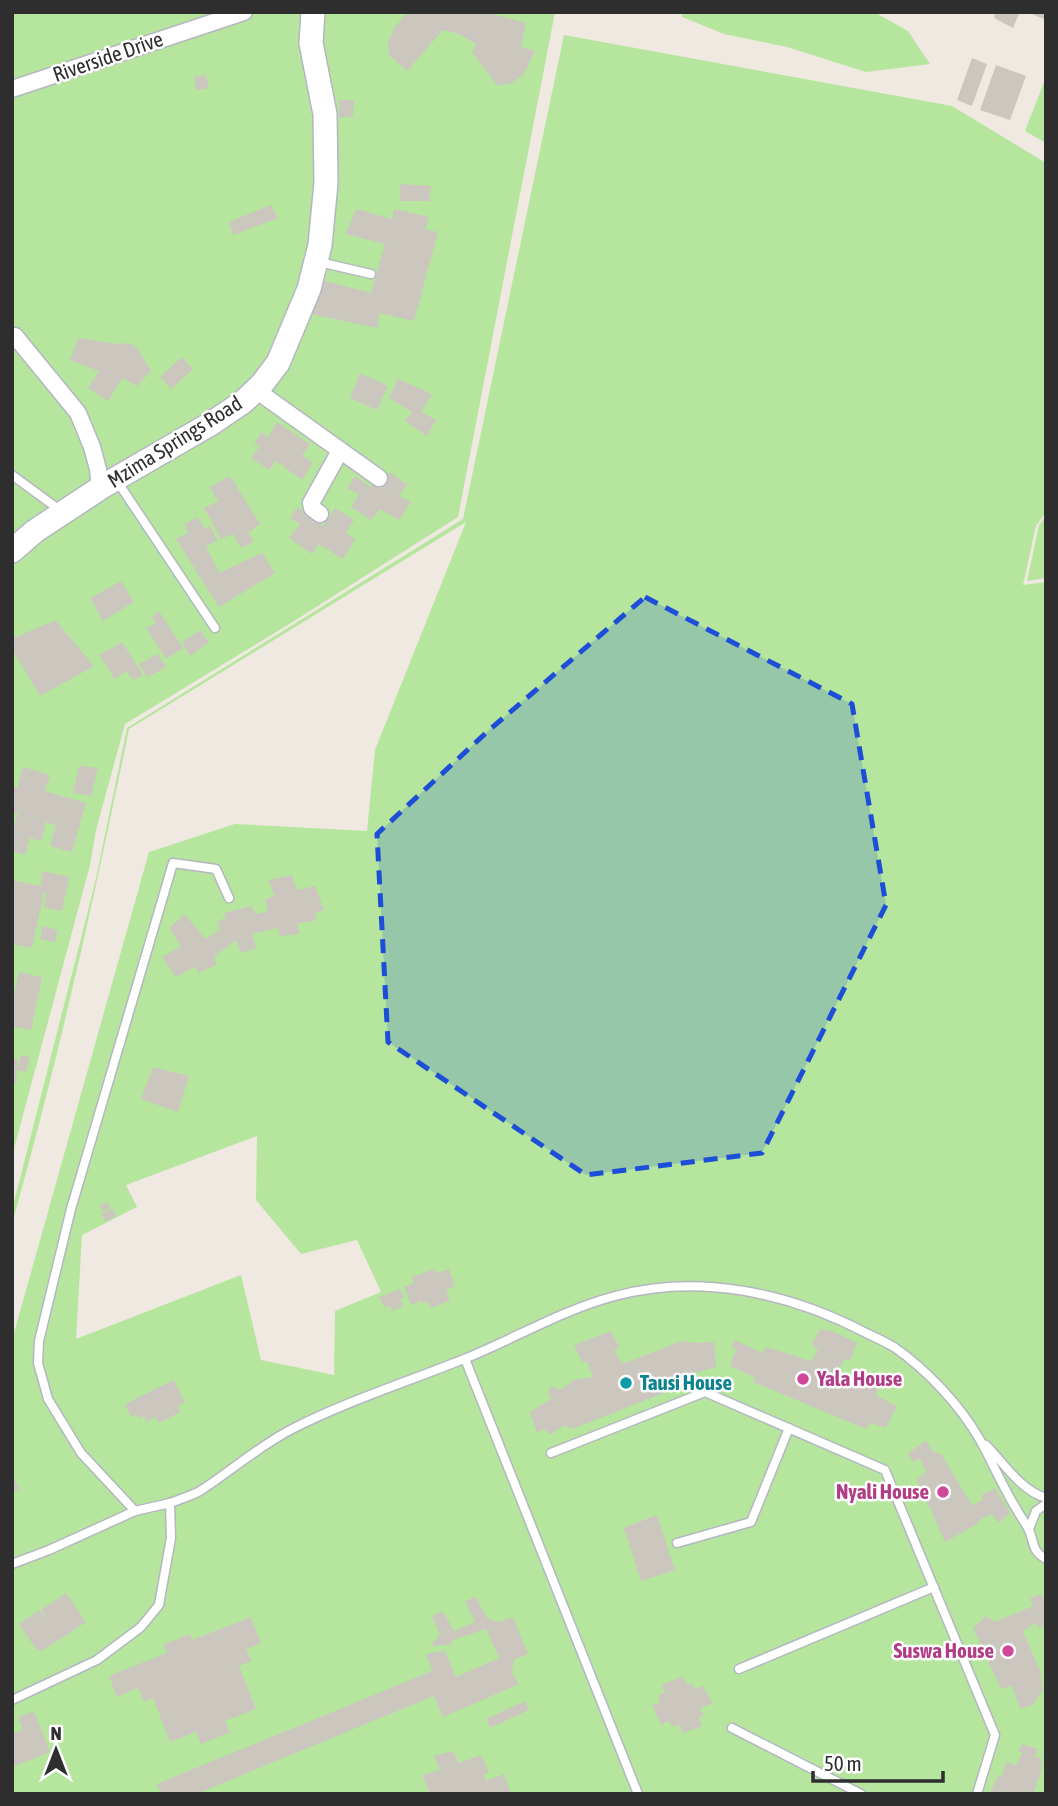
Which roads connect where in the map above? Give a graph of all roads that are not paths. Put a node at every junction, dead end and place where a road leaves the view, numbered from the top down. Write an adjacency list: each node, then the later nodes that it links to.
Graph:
1 (244, 12): 3 (street, Riverside Drive)
2 (313, 12): 4 (street, Mzima Springs Road)
3 (12, 89)
4 (316, 261): 5 (lane); 7 (street, Mzima Springs Road)
5 (372, 274)
6 (15, 336): 11 (street)
7 (256, 390): 8 (street); 11 (street, Mzima Springs Road)
8 (340, 451): 10 (street); 13 (street)
9 (12, 475): 12 (lane)
10 (379, 478)
11 (107, 484): 12 (street, Mzima Springs Road); 15 (lane)
12 (64, 512): 14 (street, Mzima Springs Road)
13 (320, 514)
14 (12, 551)
15 (215, 628)
16 (229, 898): 24 (lane)
17 (465, 1359): 19 (lane); 22 (lane); 33 (lane)
18 (789, 1428): 20 (lane); 26 (lane); 29 (lane)
19 (979, 1438): 21 (lane); 25 (lane)
20 (551, 1453)
21 (1046, 1497)
22 (170, 1503): 24 (lane); 31 (lane)
23 (1046, 1504): 25 (lane)
24 (135, 1511): 28 (lane)
25 (1029, 1529): 27 (lane)
26 (677, 1543)
27 (1046, 1559)
28 (12, 1564)
29 (934, 1587): 30 (lane); 35 (lane)
30 (739, 1669)
31 (12, 1700)
32 (732, 1728): 34 (lane)
33 (638, 1794)
34 (861, 1794)
35 (978, 1794)

